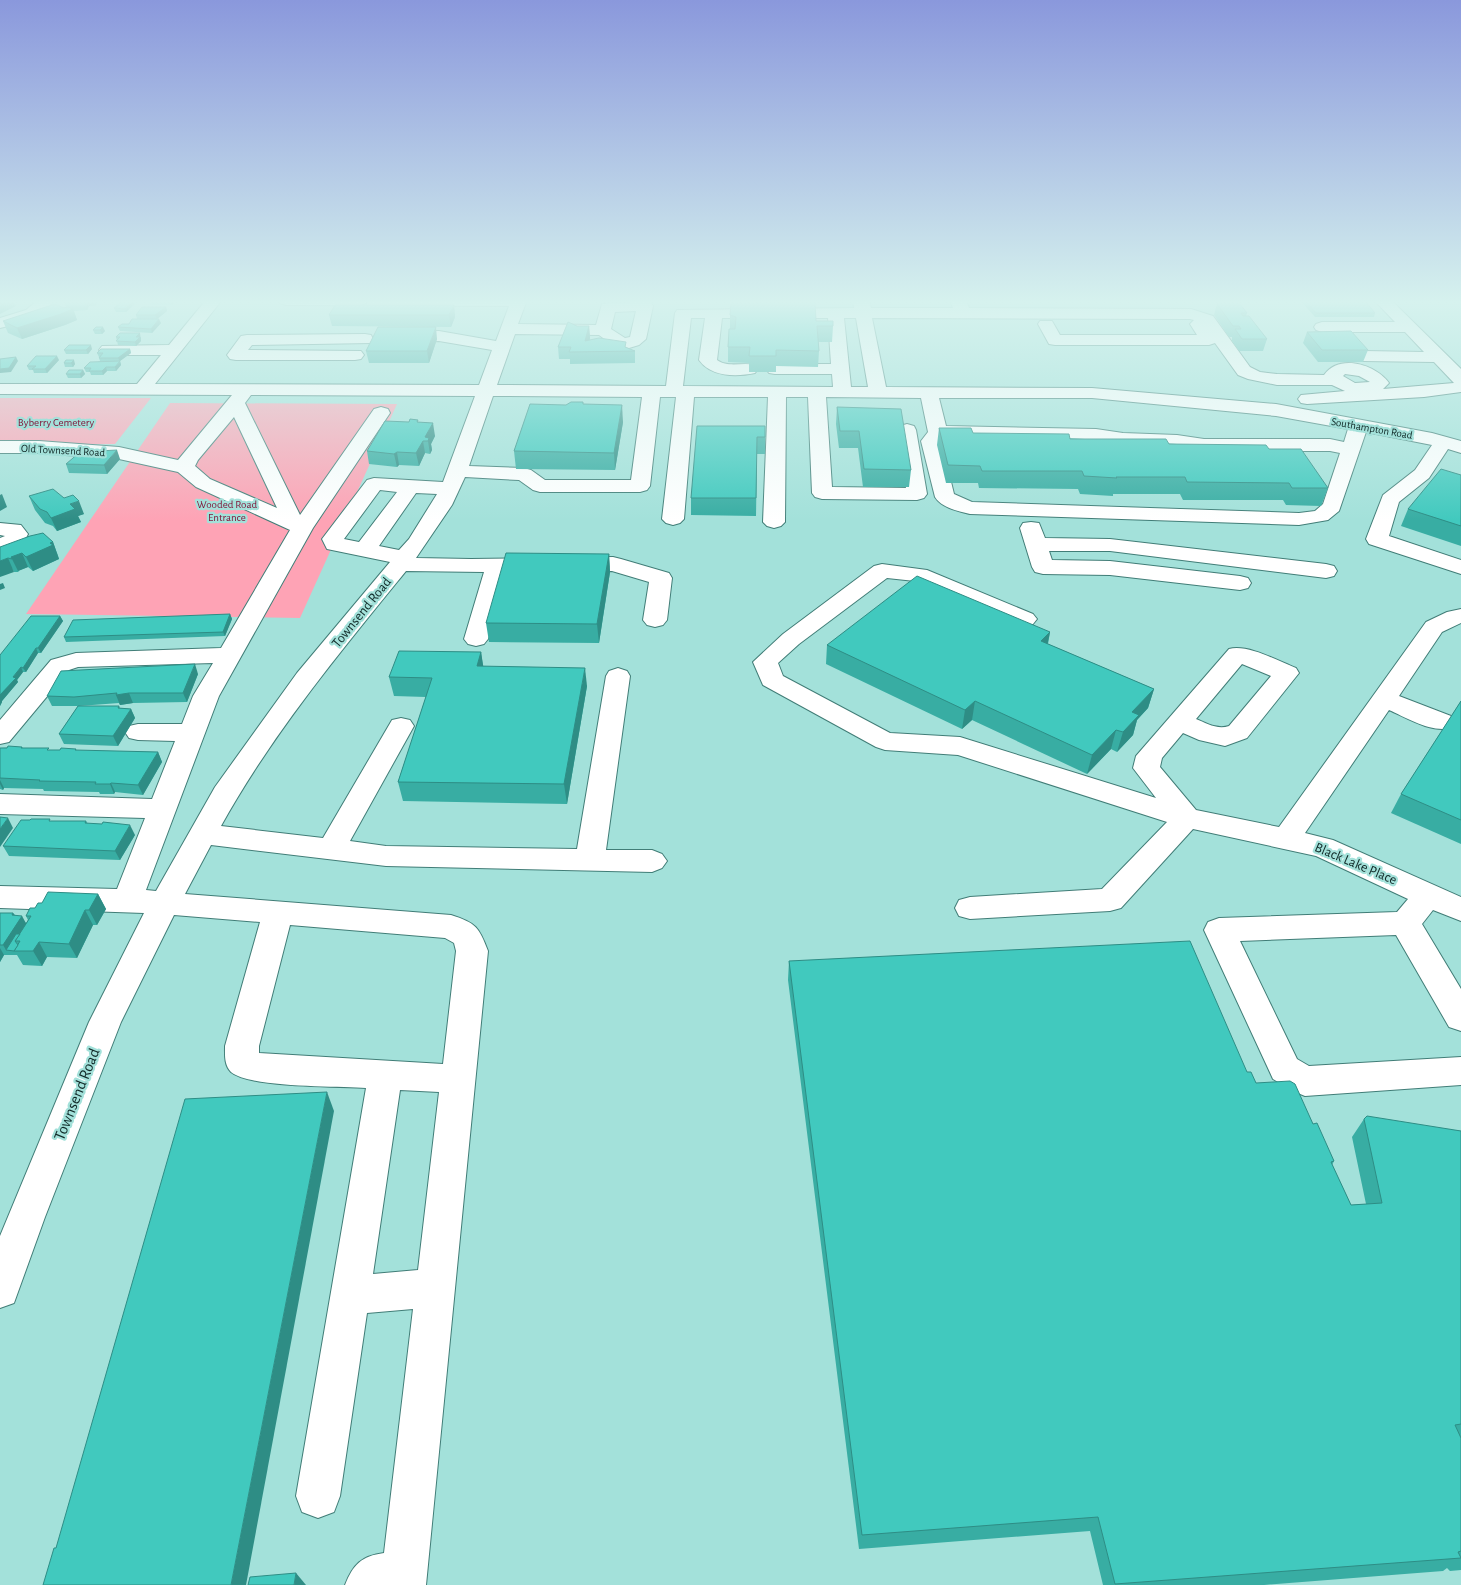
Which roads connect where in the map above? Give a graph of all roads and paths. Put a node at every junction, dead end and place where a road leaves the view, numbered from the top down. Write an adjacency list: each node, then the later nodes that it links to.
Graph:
1 (154, 374): 10 (street)
2 (337, 374): 21 (street, Southampton Road)
3 (361, 374): 12 (street, Southampton Road)
4 (493, 374): 12 (street, Townsend Road)
5 (678, 374): 14 (street)
6 (840, 374): 17 (street)
7 (875, 374): 18 (street)
8 (1251, 374): 20 (street)
9 (1461, 387): 20 (street)
10 (143, 388): 11 (street, Southampton Road); 21 (street, Southampton Road)
11 (0, 389)
12 (487, 390): 13 (street, Southampton Road); 33 (street, Townsend Road)
13 (652, 391): 14 (street, Southampton Road); 33 (street)
14 (680, 391): 15 (street, Southampton Road); 36 (street)
15 (777, 392): 16 (street, Southampton Road); 37 (street)
16 (817, 392): 17 (street, Southampton Road); 27 (street)
17 (842, 392): 18 (street, Southampton Road)
18 (878, 392): 19 (street, Southampton Road)
19 (929, 392): 23 (street, Southampton Road); 28 (street)
20 (1370, 392): 23 (street)
21 (241, 396): 32 (street); 38 (street)
22 (1461, 399): 25 (street)
23 (1276, 410): 26 (street, Southampton Road)
24 (381, 413): 38 (street)
25 (1410, 422): 26 (street, Southampton Road); 29 (street, Southampton Road)
26 (1359, 425): 31 (street)
27 (907, 430)
28 (938, 432): 31 (street); 35 (street)
29 (1452, 444): 45 (street)
30 (0, 447): 32 (street, Old Townsend Road)
31 (1351, 450): 35 (street)
32 (185, 467): 38 (street, Old Townsend Road)
33 (454, 480): 34 (street); 43 (street, Townsend Road)
34 (411, 486): 42 (street); 42 (street)
35 (1025, 510): 40 (street)
36 (673, 518)
37 (774, 522)
38 (297, 526): 52 (street)
39 (0, 529): 41 (street)
40 (1036, 544): 46 (street); 47 (street)
41 (0, 547)
42 (364, 550): 43 (street)
43 (402, 561): 44 (street); 64 (street, Townsend Road)
44 (497, 566): 50 (street); 51 (street)
45 (1461, 567)
46 (1326, 571)
47 (1240, 583)
48 (1461, 616): 54 (street)
49 (1025, 619): 63 (street, Black Lake Place)
50 (655, 620)
51 (476, 639)
52 (229, 654): 59 (street); 60 (street)
53 (618, 676): 67 (street)
54 (1384, 699): 56 (street); 65 (street)
55 (1179, 722): 63 (street)
56 (1442, 722)
57 (401, 726): 66 (street)
58 (138, 732): 59 (street)
59 (192, 733): 62 (street)
60 (0, 736)
61 (0, 804): 62 (street)
62 (162, 809): 71 (street)
63 (1187, 818): 65 (street, Black Lake Place); 73 (street)
64 (203, 834): 66 (street); 72 (street, Townsend Road)
65 (1286, 839): 69 (street, Black Lake Place)
66 (330, 849): 67 (street)
67 (590, 860): 68 (street)
68 (652, 861)
69 (1429, 895): 74 (street, Black Lake Place); 76 (street)
70 (0, 897): 71 (street)
71 (127, 900): 72 (street)
72 (164, 904): 75 (street); 82 (street, Townsend Road)
73 (970, 908)
74 (1461, 910)
75 (278, 914): 79 (street); 80 (street)
76 (1405, 924): 77 (street); 78 (street)
77 (1461, 1018)
78 (1461, 1071)
79 (385, 1075): 80 (street); 83 (street)
80 (458, 1079): 81 (street)
81 (435, 1288): 83 (street); 85 (street)
82 (0, 1289)
83 (350, 1295): 84 (street)
84 (318, 1496)
85 (392, 1581)

